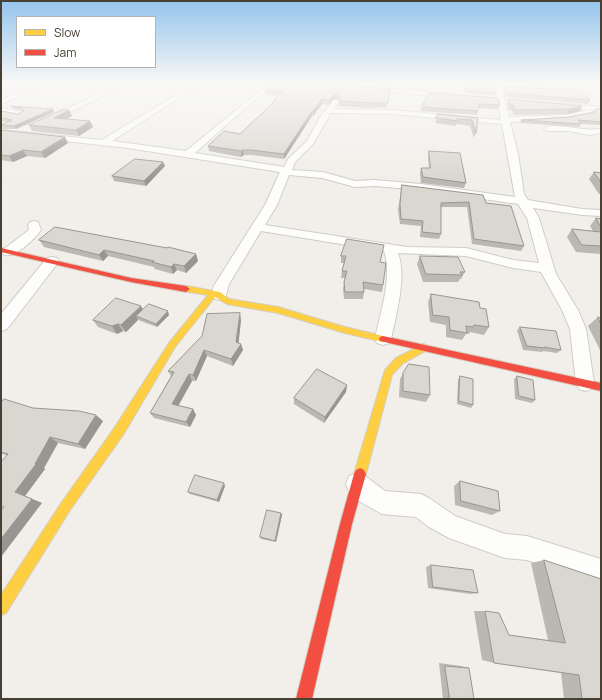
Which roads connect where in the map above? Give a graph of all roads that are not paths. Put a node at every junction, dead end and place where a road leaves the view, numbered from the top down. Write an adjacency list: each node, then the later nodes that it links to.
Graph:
1 (590, 114): 14 (street)
2 (58, 115): 9 (street)
3 (148, 115): 17 (street)
4 (234, 115): 18 (street)
5 (326, 115): 19 (street)
6 (413, 115): 10 (street)
7 (505, 115): 10 (street)
8 (585, 115): 10 (street)
9 (42, 122)
10 (506, 122): 11 (street); 20 (street)
11 (522, 126)
12 (30, 127): 16 (street)
13 (541, 128): 14 (street)
14 (601, 131)
15 (1, 132): 16 (street)
16 (16, 134): 17 (street)
17 (104, 142): 18 (street)
18 (188, 154): 19 (street)
19 (286, 171): 20 (street); 23 (street)
20 (523, 202): 21 (street); 27 (street)
21 (601, 213)
22 (34, 225): 25 (street)
23 (256, 228): 24 (street); 28 (street)
24 (390, 248): 27 (street); 30 (street)
25 (5, 251): 26 (street)
26 (52, 261): 28 (street); 29 (street)
27 (547, 268): 32 (street)
28 (216, 295): 30 (street); 36 (street)
29 (1, 325)
30 (384, 339): 31 (street)
31 (424, 348): 32 (street); 34 (street)
32 (585, 383): 33 (street)
33 (601, 387)
34 (357, 484): 35 (street); 37 (street)
35 (601, 572)
36 (1, 608)
37 (304, 699)

